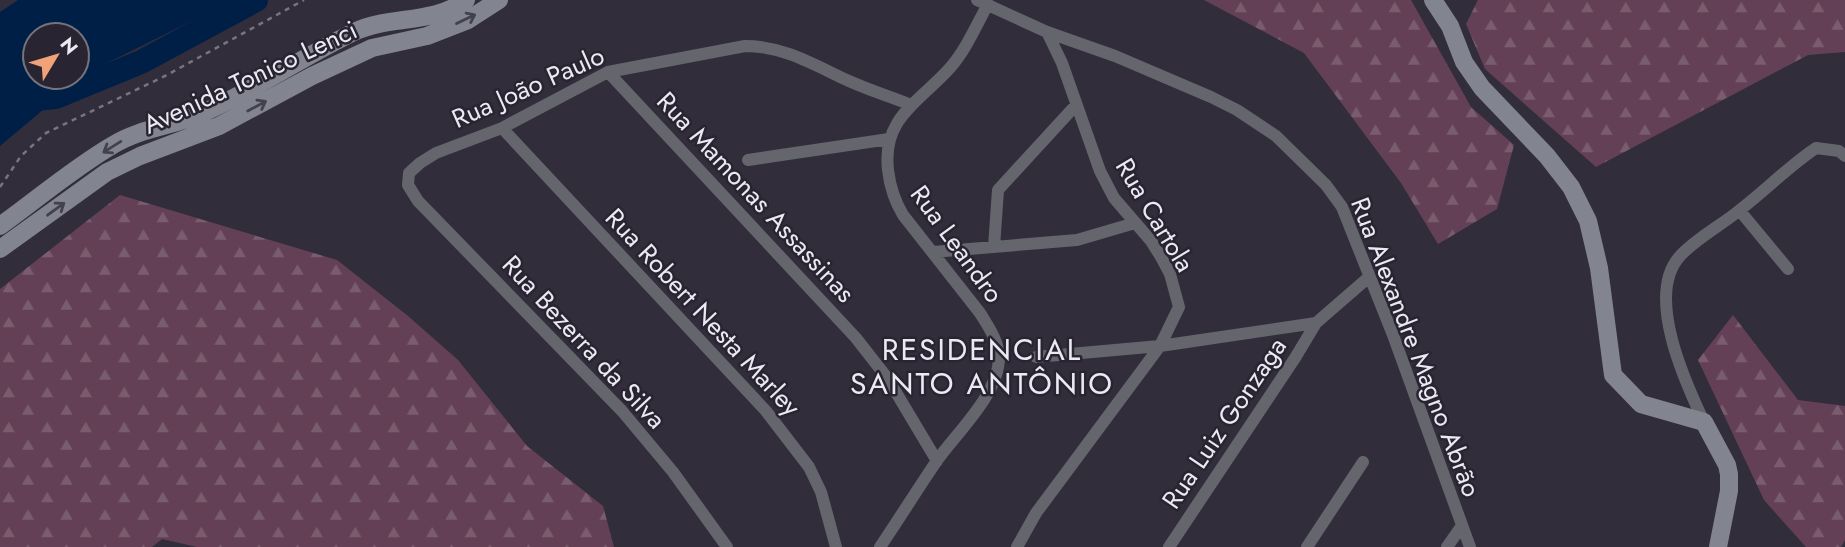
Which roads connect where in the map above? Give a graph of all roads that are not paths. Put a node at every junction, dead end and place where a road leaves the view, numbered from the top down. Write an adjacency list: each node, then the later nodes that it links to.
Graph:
1 (466, 0): 16 (main road, Avenida Tonico Lenci, one-way to 16)
2 (499, 0): 18 (main road, Avenida Tonico Lenci, one-way to 2)
3 (1433, 0): 25 (main road)
4 (983, 2): 5 (street, Rua Alexandre Magno Abrão); 7 (street)
5 (1047, 32): 8 (street, Rua Cartola); 21 (street, Rua Alexandre Magno Abrão)
6 (608, 72): 7 (street, Rua João Paulo); 9 (street, Rua João Paulo); 26 (street, Rua Mamonas Assassinas)
7 (911, 105): 10 (street)
8 (1076, 105): 15 (street, Rua Cartola); 17 (street)
9 (502, 128): 13 (street, Rua João Paulo); 30 (street, Rua Robert Nesta Marley)
10 (889, 139): 12 (street); 19 (street, Rua Leandro)
11 (1845, 156): 14 (street)
12 (748, 160)
13 (409, 173): 29 (street, Rua Bezerra da Silva)
14 (1740, 211): 20 (street); 25 (street)
15 (1135, 223): 17 (street); 23 (street, Rua Cartola)
16 (0, 226)
17 (994, 247): 19 (street)
18 (0, 248)
19 (933, 252): 26 (street, Rua Leandro)
20 (1788, 269)
21 (1369, 277): 22 (street); 28 (street, Rua Alexandre Magno Abrão)
22 (1316, 323): 23 (street); 33 (street, Rua Luiz Gonzaga)
23 (1160, 346): 24 (street); 32 (street, Rua Cartola)
24 (1036, 357)
25 (1704, 422): 37 (main road)
26 (937, 461): 31 (street, Rua Leandro)
27 (1363, 463): 34 (street)
28 (1461, 527): 35 (street); 36 (street, Rua Alexandre Magno Abrão)
29 (727, 547)
30 (836, 547)
31 (880, 547)
32 (1017, 547)
33 (1169, 547)
34 (1307, 547)
35 (1447, 547)
36 (1470, 547)
37 (1718, 547)

